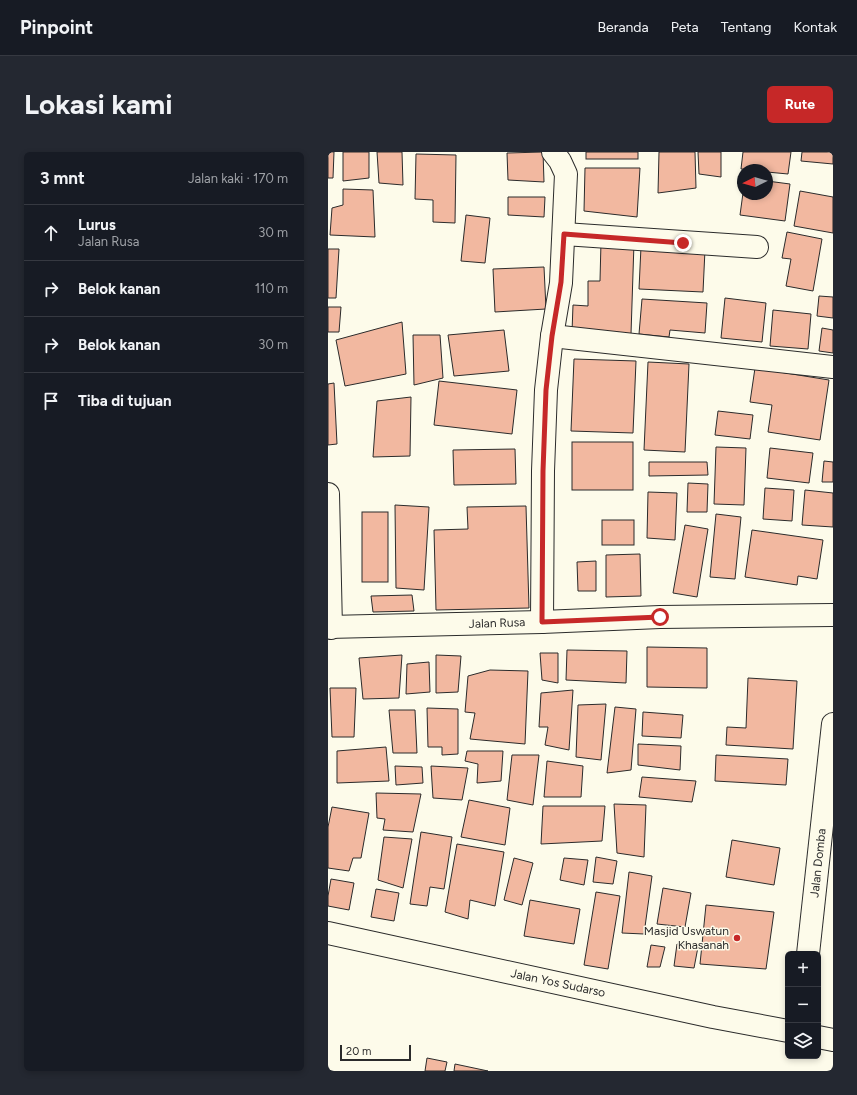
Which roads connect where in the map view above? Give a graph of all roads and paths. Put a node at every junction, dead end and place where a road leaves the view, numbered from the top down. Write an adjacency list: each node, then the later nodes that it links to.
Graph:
1 (553, 152): 2 (main road)
2 (564, 234): 3 (main road); 4 (main road)
3 (758, 247)
4 (552, 336): 5 (main road); 8 (main road)
5 (833, 367)
6 (328, 494): 9 (main road)
7 (833, 615): 8 (main road, Jalan Rusa)
8 (542, 622): 9 (main road, Jalan Rusa)
9 (329, 627)
10 (833, 724): 12 (main road, Jalan Domba)
11 (328, 933): 13 (main road, Jalan Yos Sudarso)
12 (808, 951)
13 (785, 1030)
14 (821, 1038): 15 (main road)
15 (833, 1040)

